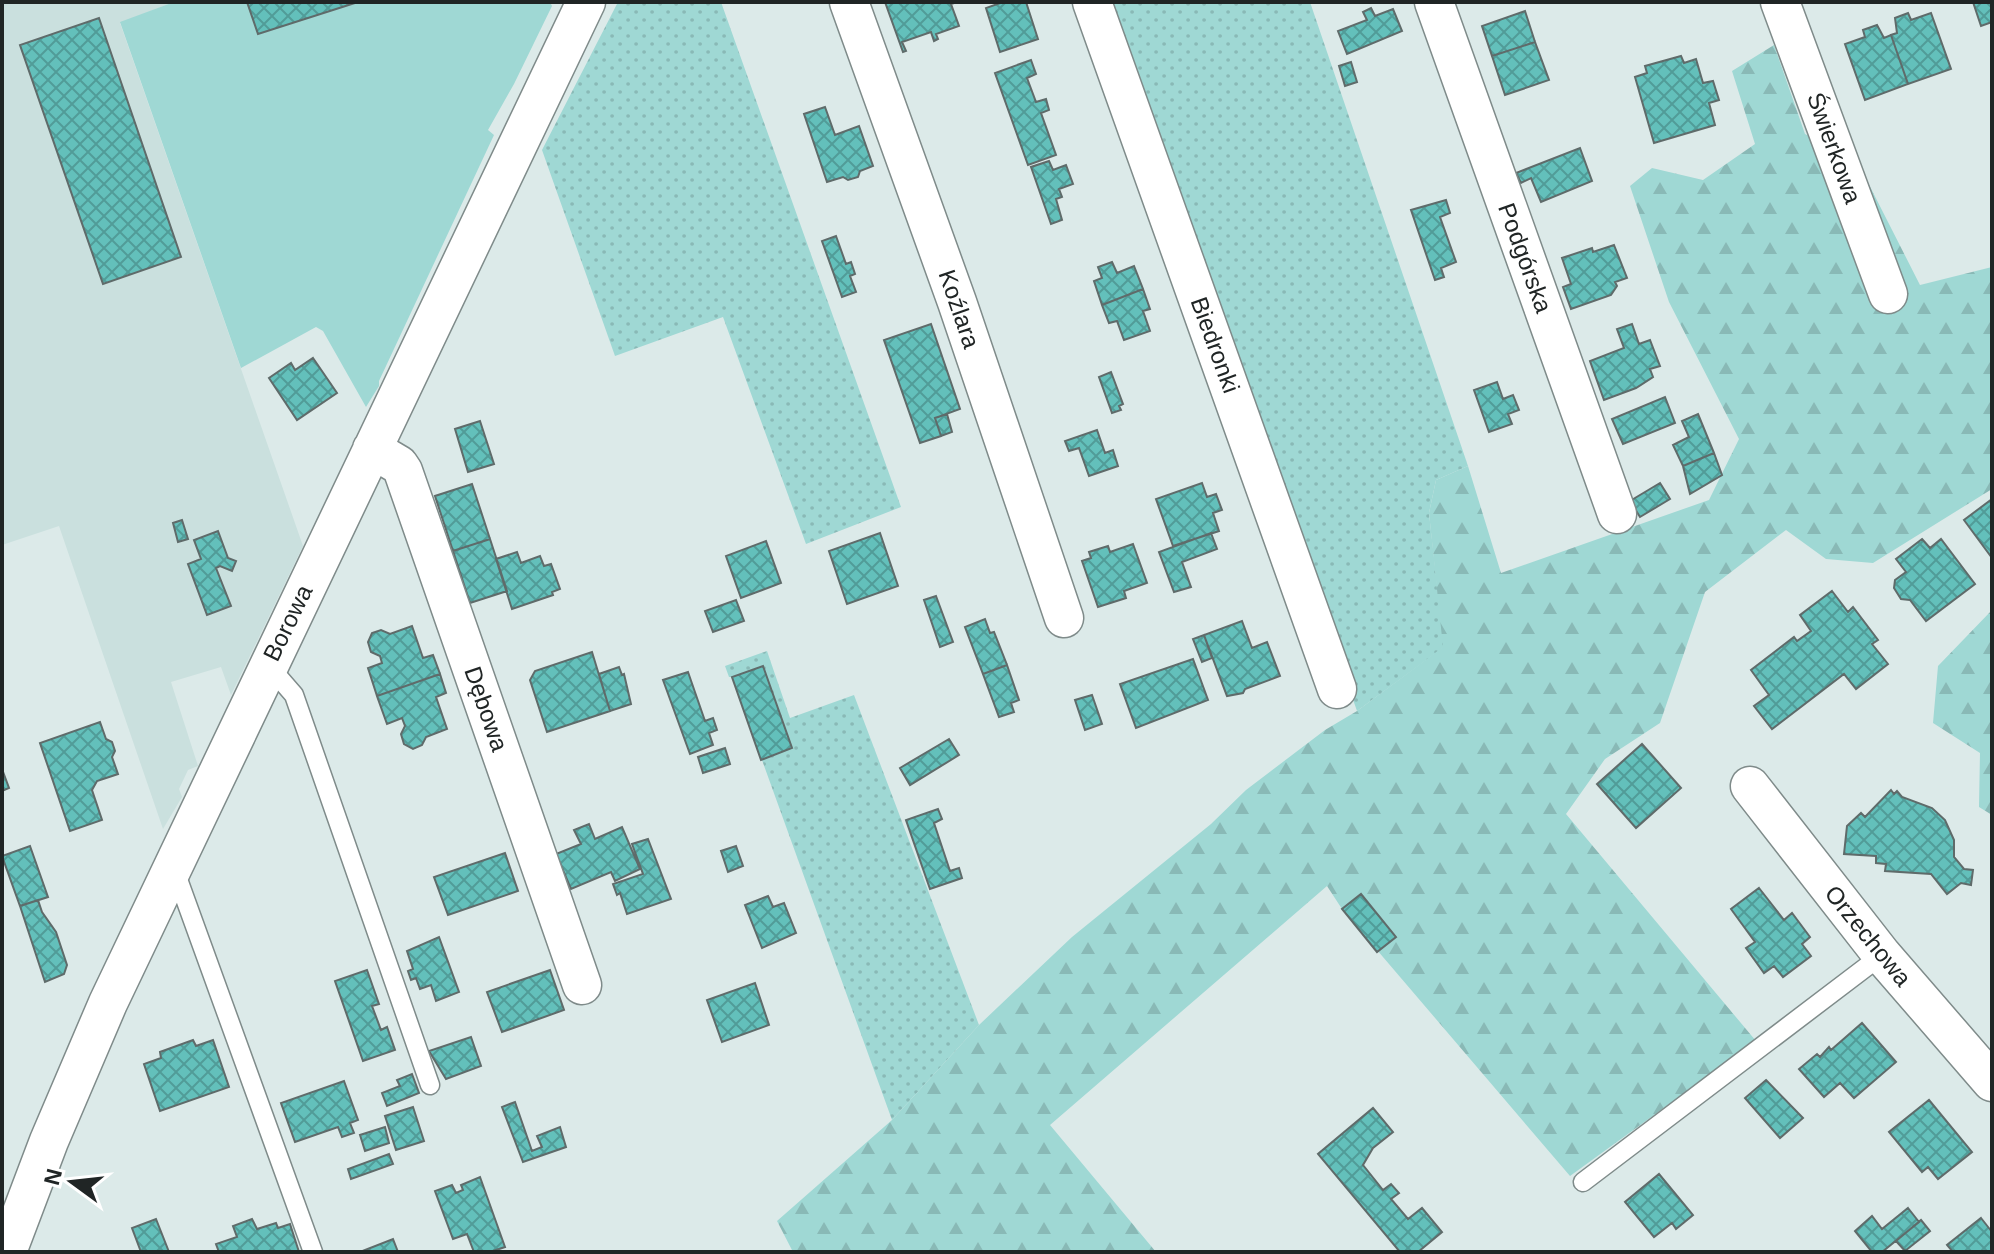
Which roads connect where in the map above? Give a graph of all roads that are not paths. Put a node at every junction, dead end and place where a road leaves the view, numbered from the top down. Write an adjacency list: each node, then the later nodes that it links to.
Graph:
1 (586, 2): 7 (street, Borowa)
2 (849, 2): 9 (street, Koźlara)
3 (1092, 2): 11 (street, Biedronki)
4 (1434, 2): 8 (street, Podgórska)
5 (1780, 2): 6 (street, Świerkowa)
6 (1888, 294)
7 (372, 449): 10 (street, Borowa); 15 (street, Dębowa)
8 (1617, 514)
9 (1064, 618)
10 (268, 665): 13 (street, Borowa); 17 (lane)
11 (1337, 689)
12 (1750, 786): 14 (street, Orzechowa)
13 (174, 866): 19 (street, Borowa); 20 (lane)
14 (1882, 955): 16 (street, Orzechowa); 18 (lane)
15 (582, 985)
16 (1992, 1082)
17 (430, 1085)
18 (1583, 1182)
19 (7, 1252)
20 (313, 1252)

